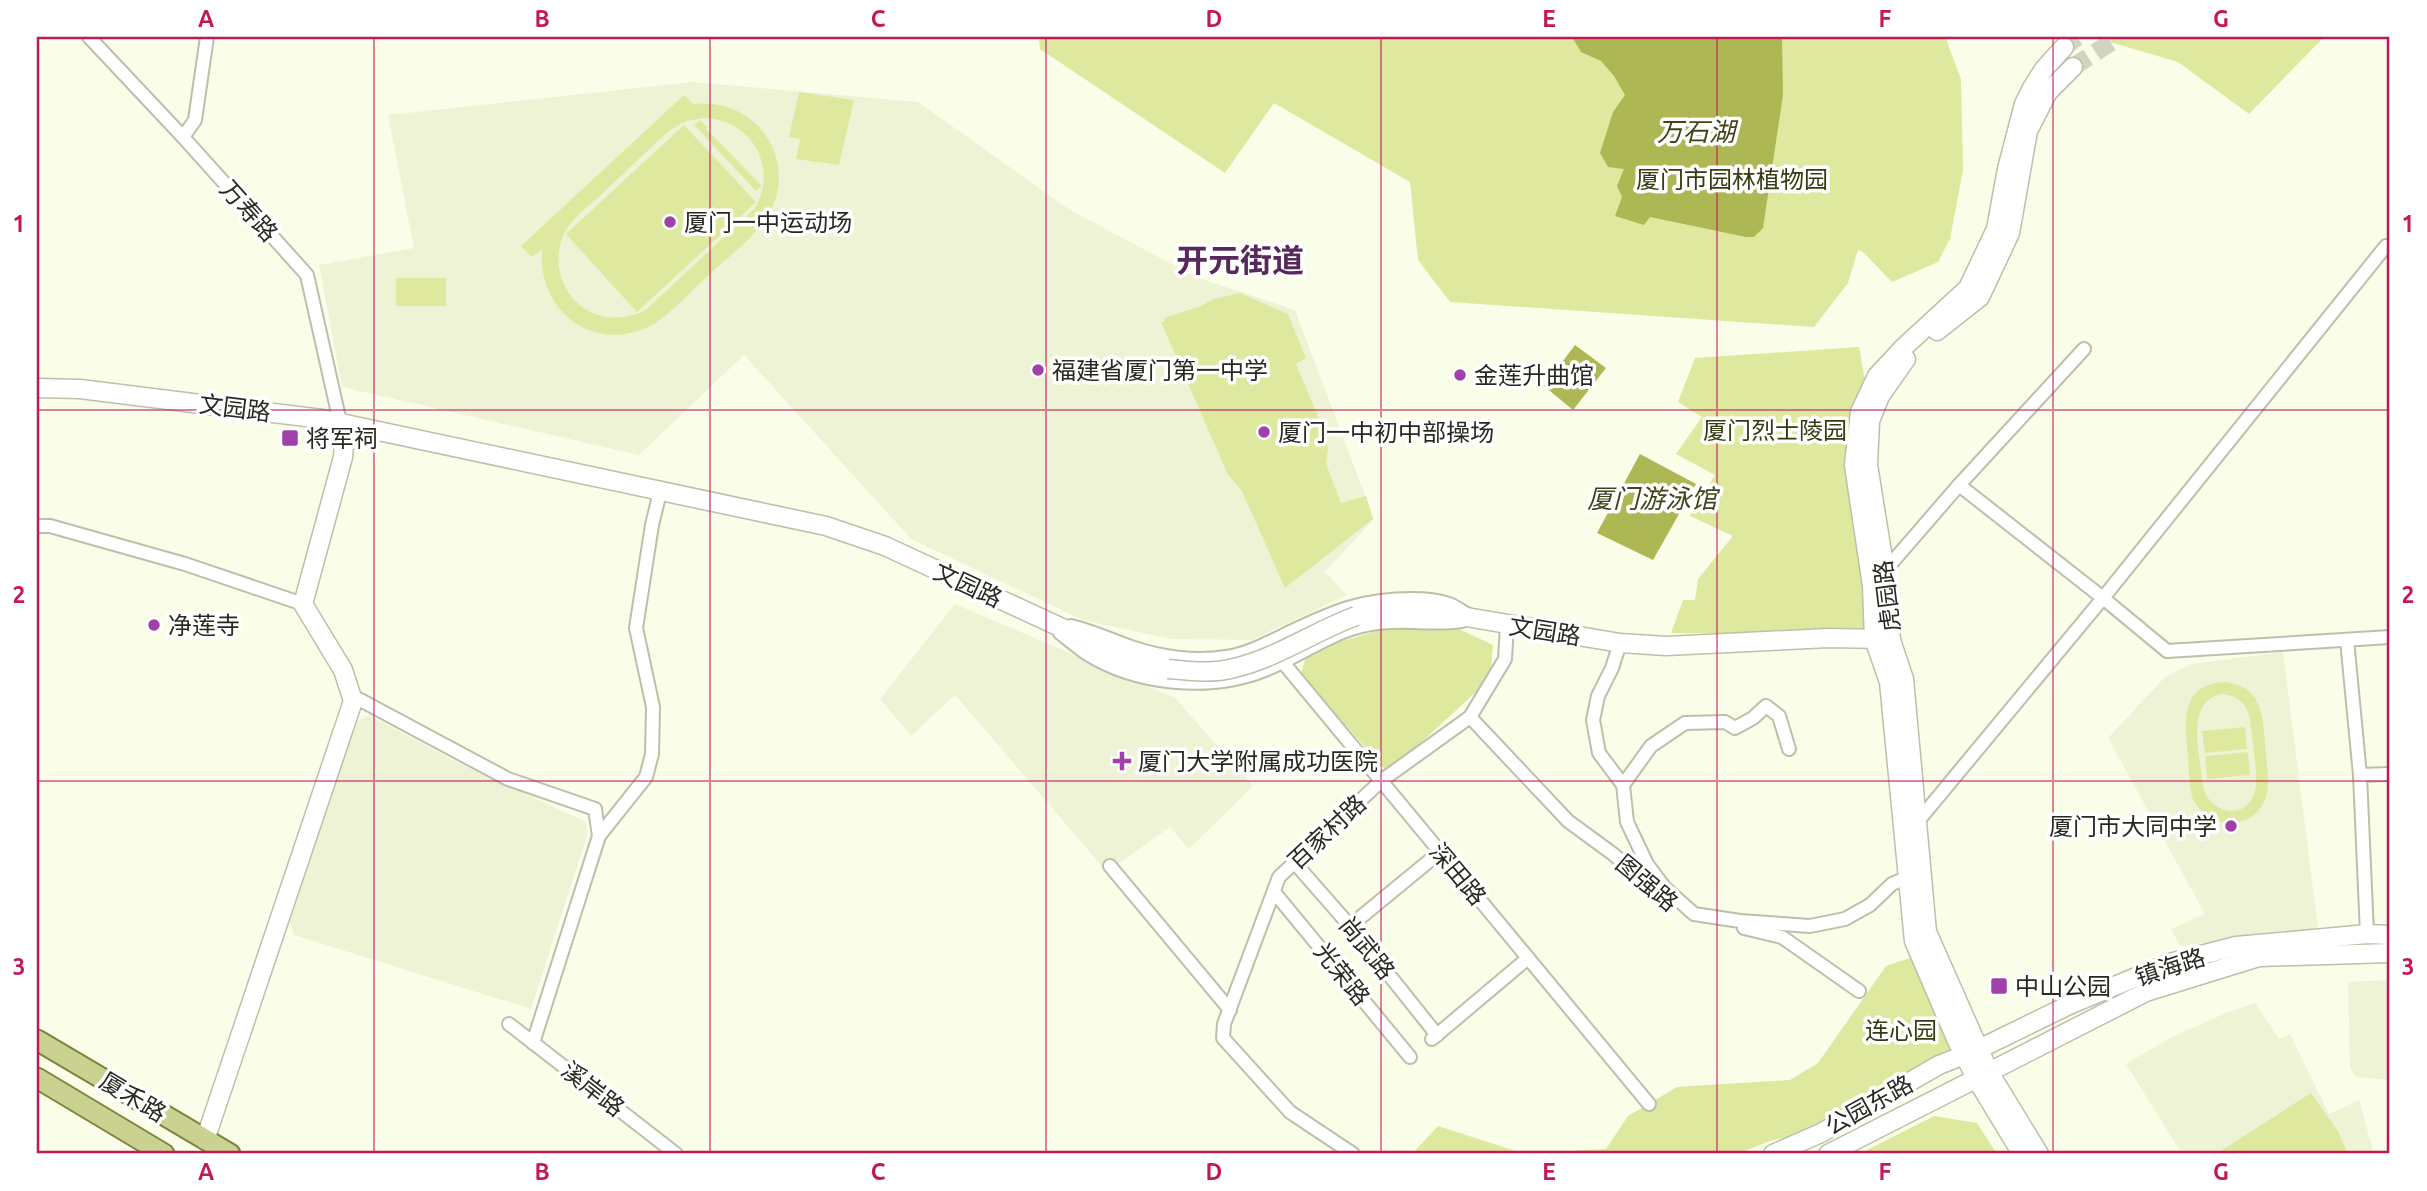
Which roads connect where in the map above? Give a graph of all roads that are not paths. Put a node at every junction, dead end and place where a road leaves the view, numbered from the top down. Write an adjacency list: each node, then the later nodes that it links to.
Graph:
1 (89, 37): 5 (street, 万寿路)
2 (206, 37): 5 (street)
3 (2064, 47): 14 (main road, 虎园路)
4 (2073, 67): 13 (main road, 虎园路)
5 (183, 136): 9 (street, 万寿路)
6 (2386, 246): 15 (street)
7 (2084, 349): 10 (street)
8 (37, 388): 9 (main road, 文园路)
9 (340, 422): 11 (main road, 文园路); 16 (main road)
10 (1959, 485): 13 (street); 15 (street)
11 (660, 492): 18 (main road, 文园路); 34 (street)
12 (37, 526): 16 (street)
13 (1885, 571): 14 (street); 21 (main road, 虎园路)
14 (1872, 586): 21 (main road, 虎园路)
15 (2104, 598): 22 (street); 33 (street)
16 (303, 604): 26 (main road)
17 (1476, 619): 18 (main road, 文园路, bridge); 19 (main road, 文园路); 23 (street); 25 (street)
18 (1043, 620): 23 (street); 25 (street)
19 (1507, 625): 24 (main road, 文园路); 27 (street, 百家村路)
20 (2390, 637): 22 (street)
21 (1882, 639): 24 (main road, 文园路); 33 (main road, 虎园路); 35 (main road, 虎园路)
22 (2347, 640): 30 (street)
23 (1267, 643): 25 (street, 深田路)
24 (1620, 643): 32 (street)
25 (1282, 662): 31 (street, 深田路)
26 (351, 695): 34 (street); 56 (main road)
27 (1470, 717): 31 (street, 百家村路); 46 (street, 图强路)
28 (1789, 749): 32 (street)
29 (2390, 774): 30 (street)
30 (2360, 775): 42 (street)
31 (1381, 781): 36 (street, 深田路); 37 (street, 百家村路)
32 (1623, 785): 39 (street)
33 (1916, 825): 35 (street); 51 (main road, 虎园路)
34 (599, 836): 50 (street)
35 (1903, 840): 39 (main road, 虎园路)
36 (1440, 852): 41 (street); 45 (street, 深田路)
37 (1294, 862): 40 (street, 百家村路); 41 (street, 尚武路)
38 (1110, 866): 47 (street)
39 (1908, 877): 51 (main road, 虎园路)
40 (1274, 892): 47 (street, 百家村路); 52 (street, 光荣路)
41 (1350, 926): 45 (street, 尚武路)
42 (2367, 934): 43 (main road, 镇海路); 51 (main road, 镇海路)
43 (2390, 935)
44 (2390, 953): 53 (main road, 镇海路)
45 (1528, 958): 55 (street, 深田路)
46 (1858, 991)
47 (1230, 1010): 60 (street, 百家村路)
48 (509, 1024): 50 (street, 溪岸路)
49 (37, 1040): 56 (main road, 厦禾路)
50 (533, 1042): 59 (street, 溪岸路)
51 (1972, 1052): 53 (main road, 虎园路); 61 (main road, 公园东路)
52 (1410, 1057)
53 (1982, 1075): 62 (main road, 公园东路); 63 (main road); 64 (main road)
54 (37, 1078): 57 (main road, 厦禾路)
55 (1649, 1104)
56 (205, 1140): 58 (main road, 厦禾路)
57 (164, 1154)
58 (230, 1154)
59 (676, 1154)
60 (1353, 1154)
61 (1773, 1154)
62 (1828, 1154)
63 (2022, 1154)
64 (2039, 1154)

